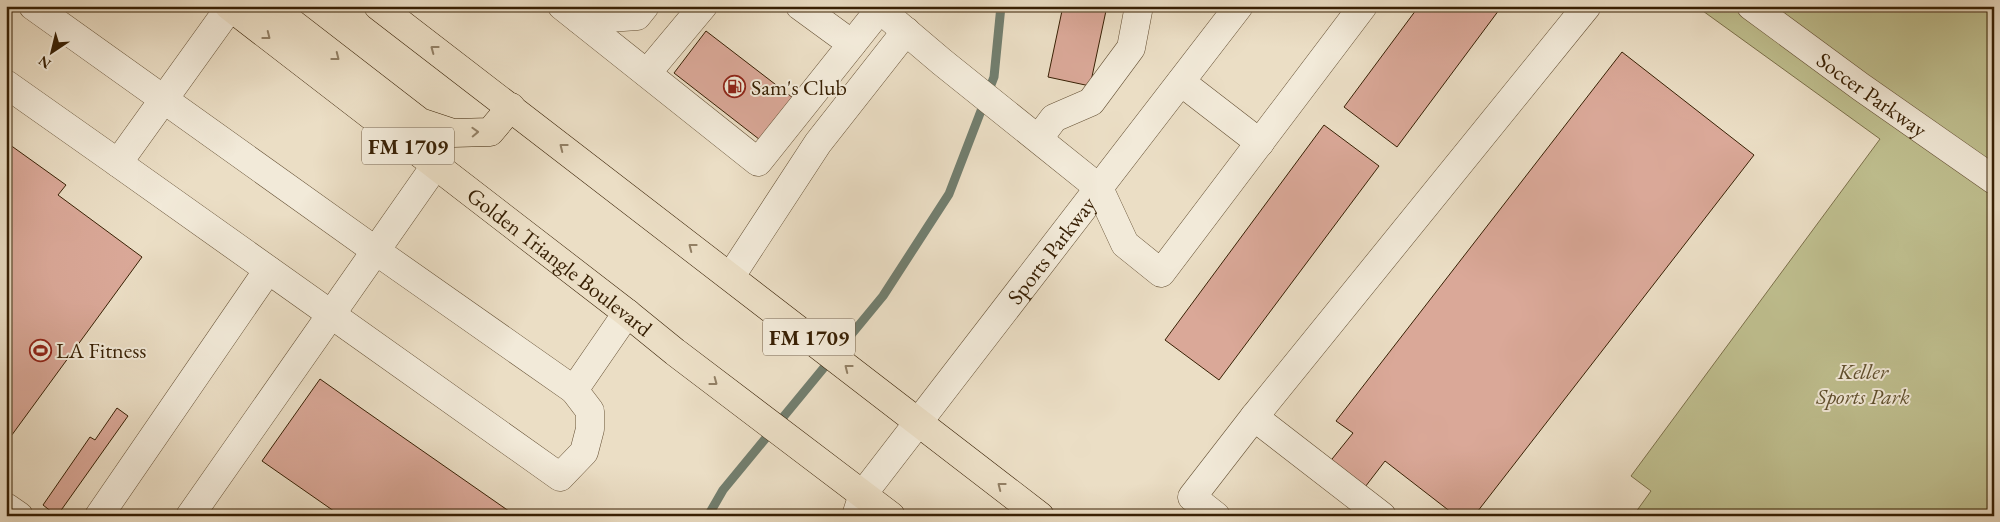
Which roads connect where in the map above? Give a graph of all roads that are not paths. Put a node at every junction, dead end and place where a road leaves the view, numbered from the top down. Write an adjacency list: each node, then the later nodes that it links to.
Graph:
1 (33, 6): 20 (street)
2 (270, 6): 21 (main road, one-way to 21)
3 (378, 6): 21 (main road, FM 1709, one-way to 3)
4 (645, 6): 14 (street)
5 (704, 6): 17 (street)
6 (800, 6): 16 (street)
7 (1139, 6): 22 (street)
8 (1587, 6): 34 (street)
9 (1751, 6): 26 (street, Soccer Parkway)
10 (229, 7): 20 (street); 25 (main road, Golden Triangle Boulevard / FM 1709, one-way to 25)
11 (878, 8): 15 (street); 16 (street)
12 (1235, 8): 18 (street, Sports Parkway)
13 (1358, 8): 23 (street)
14 (571, 13): 17 (street)
15 (906, 31): 22 (street); 30 (street)
16 (852, 44): 17 (street)
17 (647, 73)
18 (1181, 82): 23 (street); 27 (street, Sports Parkway)
19 (6, 84): 24 (street)
20 (163, 100): 24 (street); 28 (street)
21 (511, 107): 30 (main road, FM 1709, one-way to 21)
22 (1039, 138): 27 (street)
23 (1260, 143): 27 (street)
24 (118, 163): 29 (street)
25 (435, 166): 28 (street); 31 (main road, Golden Triangle Boulevard / FM 1709)
26 (1994, 180)
27 (1099, 188): 35 (street, Sports Parkway)
28 (376, 251): 32 (street); 33 (street)
29 (268, 270): 32 (street); 39 (street)
30 (730, 276): 35 (main road, FM 1709, one-way to 30)
31 (627, 313): 33 (street); 36 (main road, Golden Triangle Boulevard / FM 1709, one-way to 36)
32 (330, 315): 33 (street); 40 (street)
33 (574, 390)
34 (1254, 417): 43 (street); 44 (street)
35 (919, 421): 36 (street, Sports Parkway); 42 (main road, FM 1709, one-way to 35)
36 (859, 505): 41 (main road, Golden Triangle Boulevard / FM 1709)
37 (6, 507): 38 (street)
38 (19, 516)
39 (98, 516)
40 (190, 516)
41 (891, 516)
42 (1040, 516)
43 (1216, 516)
44 (1382, 516)

